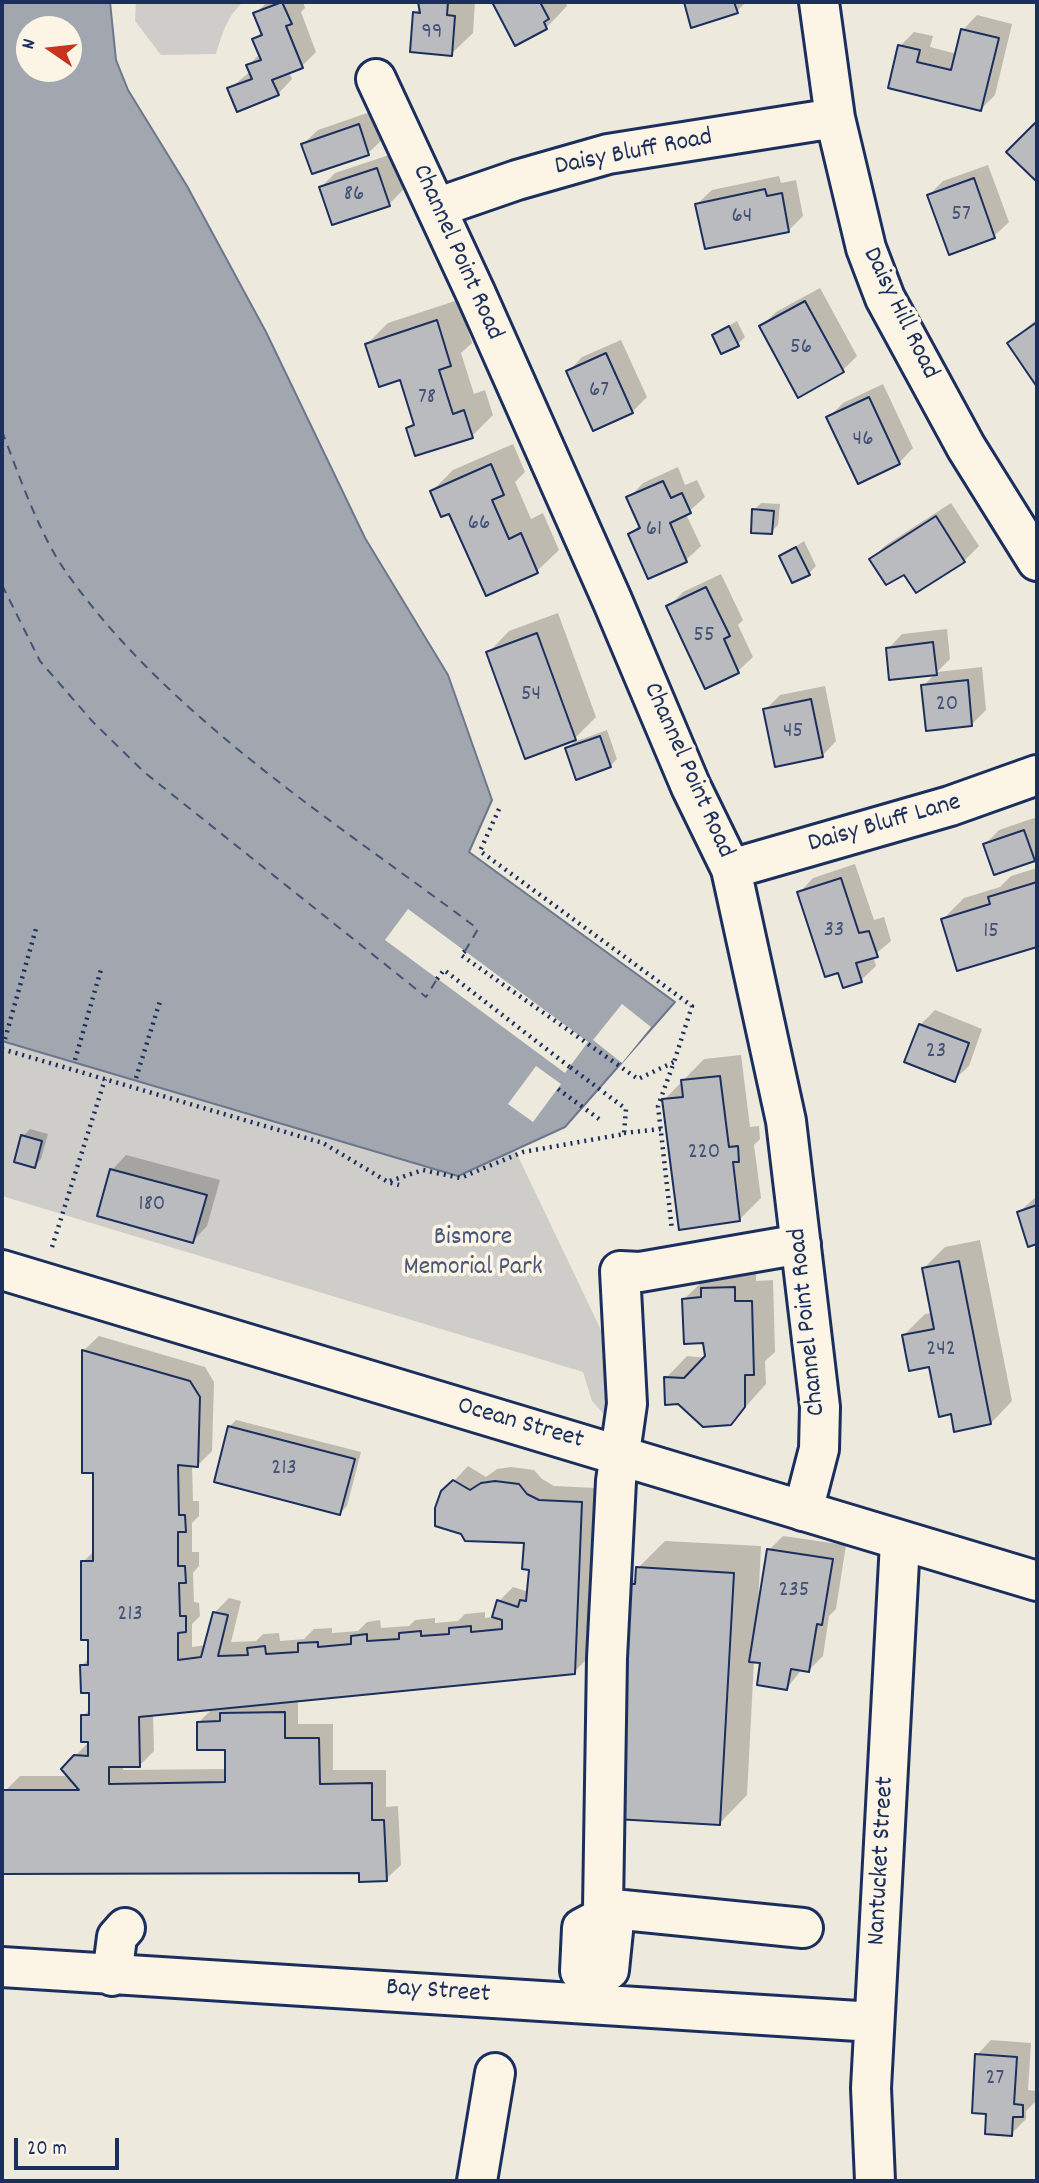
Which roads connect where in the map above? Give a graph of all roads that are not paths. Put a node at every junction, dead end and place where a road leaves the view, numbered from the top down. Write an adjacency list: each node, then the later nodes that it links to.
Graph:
1 (819, 2): 3 (street, Daisy Hill Road)
2 (376, 79): 4 (street, Channel Point Road)
3 (835, 118): 4 (street, Daisy Bluff Road); 5 (street, Daisy Hill Road)
4 (436, 208): 7 (street, Channel Point Road)
5 (1037, 561)
6 (1037, 775): 7 (street, Daisy Bluff Lane)
7 (731, 869): 8 (street, Channel Point Road)
8 (801, 1244): 10 (street); 11 (street, Channel Point Road)
9 (2, 1270): 10 (street, Ocean Street)
10 (620, 1454): 11 (street, Ocean Street); 14 (street)
11 (803, 1511): 12 (street, Ocean Street)
12 (900, 1542): 13 (street, Ocean Street); 20 (street, Nantucket Street)
13 (1037, 1581)
14 (603, 1913): 16 (street); 19 (street)
15 (125, 1928): 18 (street)
16 (803, 1928)
17 (2, 1967): 18 (street, Bay Street)
18 (111, 1976): 19 (street, Bay Street)
19 (596, 1992): 20 (street, Bay Street)
20 (874, 2022): 23 (street, Nantucket Street)
21 (495, 2073): 22 (street)
22 (477, 2181)
23 (875, 2181)

